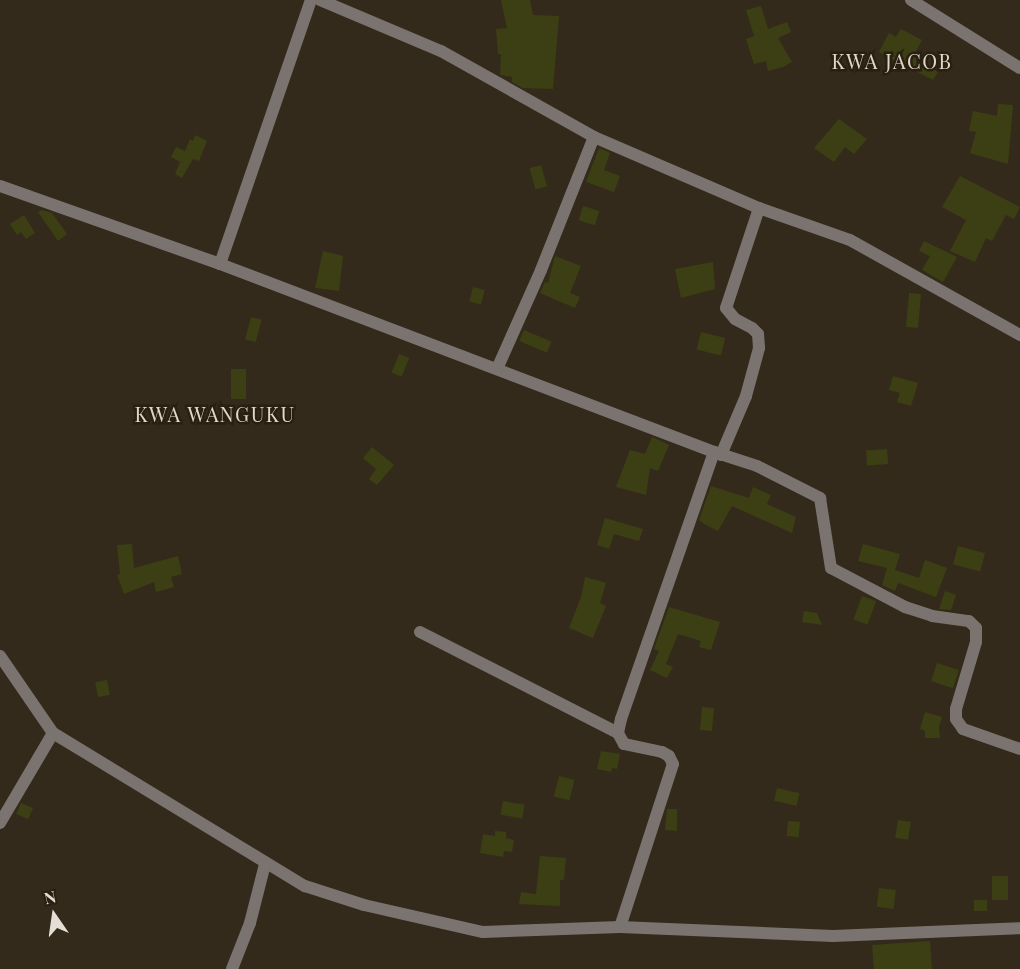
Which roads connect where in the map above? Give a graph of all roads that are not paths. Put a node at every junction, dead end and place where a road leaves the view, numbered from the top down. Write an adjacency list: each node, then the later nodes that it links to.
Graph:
1 (311, 0): 8 (street)
2 (320, 0): 5 (street)
3 (911, 0): 4 (street)
4 (1020, 68)
5 (594, 137): 7 (street); 10 (street)
6 (0, 186): 8 (street)
7 (759, 208): 9 (street); 11 (street)
8 (220, 264): 10 (street)
9 (1020, 335)
10 (497, 369): 11 (street)
11 (717, 453): 15 (street); 16 (street)
12 (420, 632): 15 (street)
13 (0, 656): 14 (street)
14 (53, 733): 17 (street); 18 (street)
15 (618, 734): 19 (street)
16 (1020, 749)
17 (0, 823)
18 (265, 864): 19 (street); 21 (street)
19 (620, 927): 20 (street)
20 (1020, 928)
21 (232, 969)

